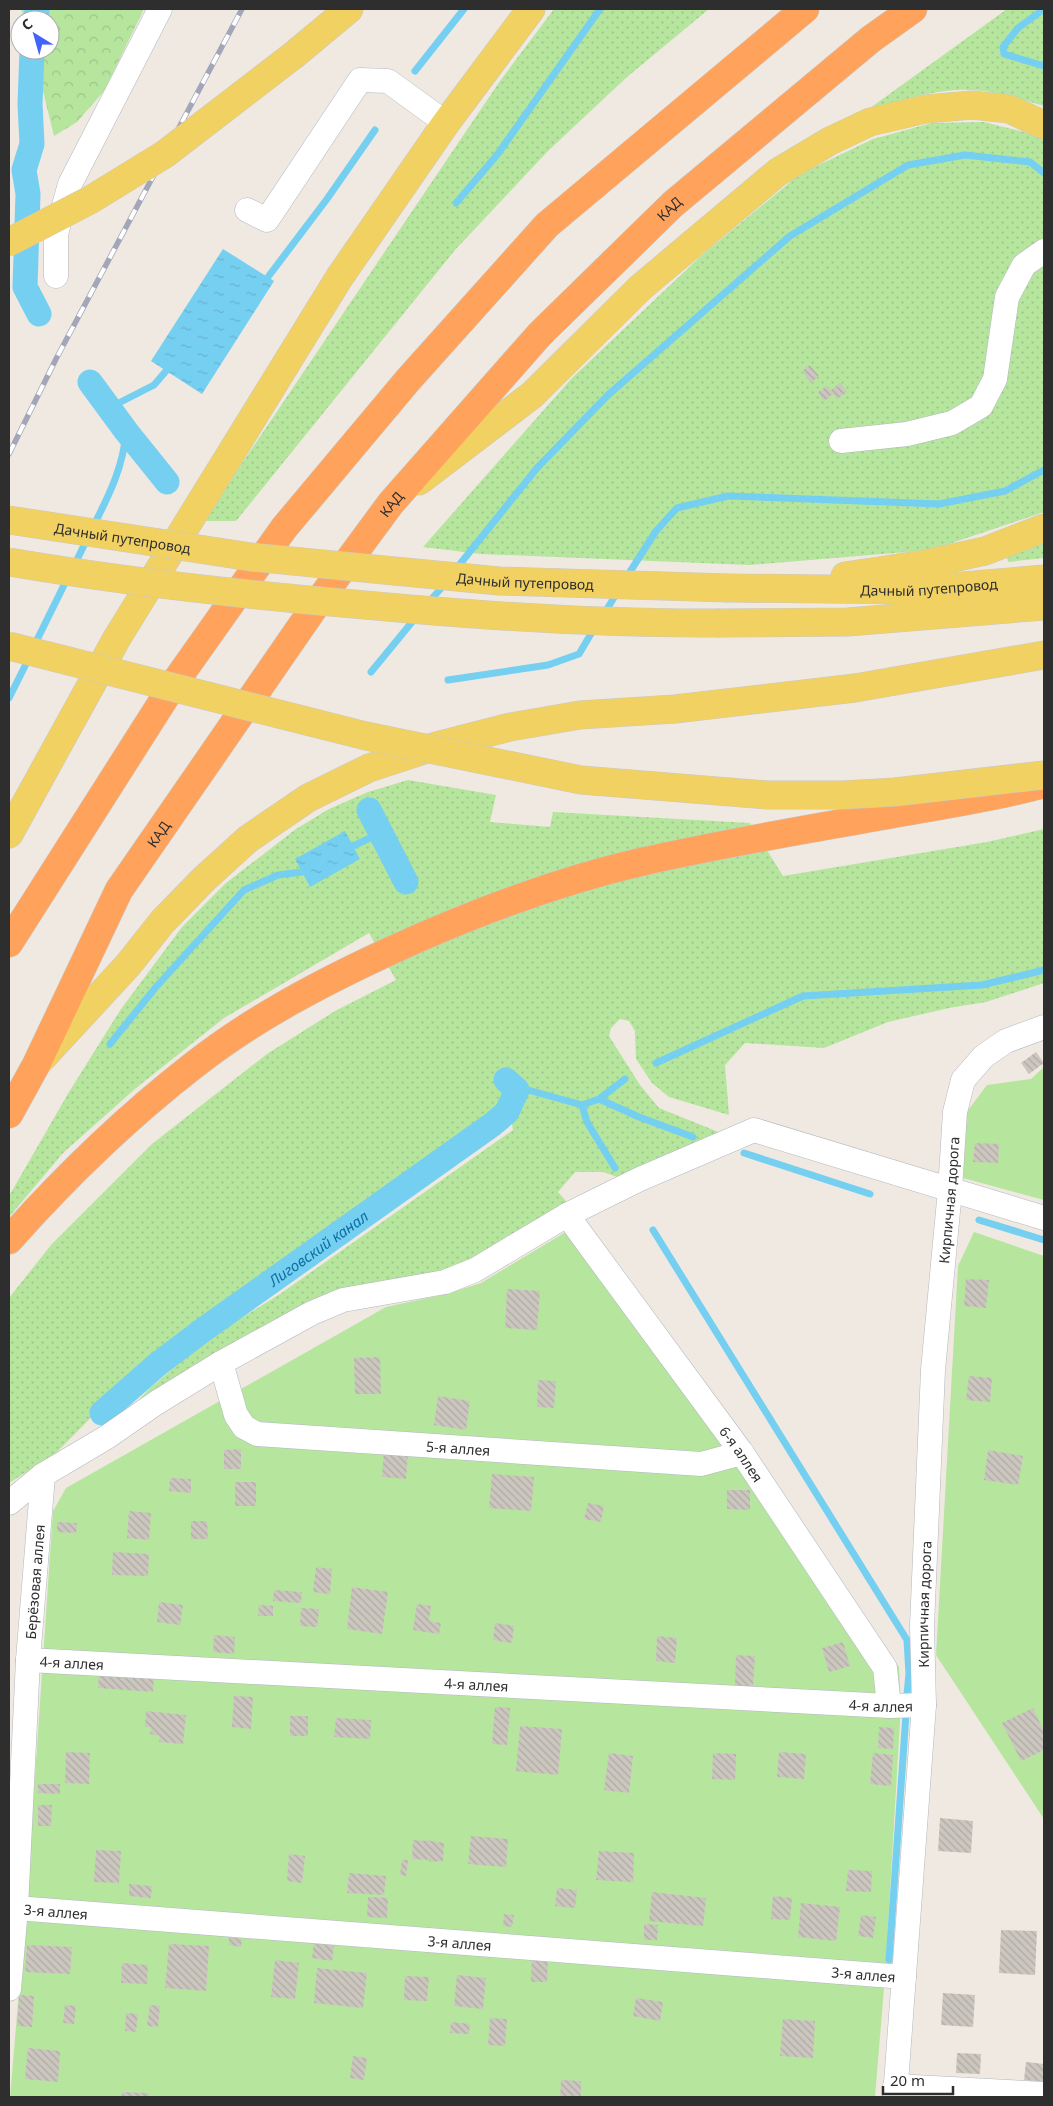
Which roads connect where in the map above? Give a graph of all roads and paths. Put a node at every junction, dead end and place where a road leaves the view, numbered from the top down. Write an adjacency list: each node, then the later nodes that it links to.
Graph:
1 (160, 9): 13 (street)
2 (338, 9): 7 (main road)
3 (349, 9): 7 (main road)
4 (531, 9): 8 (main road)
5 (804, 9): 27 (highway)
6 (914, 9): 15 (highway, КАД)
7 (295, 54): 11 (main road, bridge)
8 (446, 123): 10 (street); 26 (main road)
9 (1044, 124): 15 (main road)
10 (247, 210)
11 (9, 242)
12 (1044, 251): 14 (street)
13 (56, 276)
14 (842, 441)
15 (391, 503): 29 (highway, КАД)
16 (9, 520): 20 (main road, Дачный путепровод, bridge)
17 (1044, 528): 20 (main road)
18 (9, 562): 21 (main road, Дачный путепровод, bridge)
19 (1044, 579): 20 (main road, Дачный путепровод)
20 (789, 589)
21 (1044, 606)
22 (9, 646): 24 (main road, bridge)
23 (1044, 655): 29 (main road)
24 (1044, 775)
25 (1044, 784): 34 (highway)
26 (9, 834)
27 (9, 943)
28 (1042, 1028): 31 (street, Кирпичная дорога)
29 (36, 1065): 30 (highway, КАД)
30 (9, 1114)
31 (950, 1190): 32 (street); 33 (street); 40 (street, Кирпичная дорога)
32 (1044, 1218)
33 (570, 1221): 35 (street); 36 (street, 6-я аллея)
34 (9, 1240)
35 (221, 1363): 36 (street, 5-я аллея); 37 (street)
36 (742, 1453): 41 (street, 6-я аллея)
37 (43, 1475): 38 (street); 39 (street, Берёзовая аллея)
38 (9, 1503)
39 (36, 1661): 41 (street, 4-я аллея); 42 (street, Берёзовая аллея)
40 (924, 1705): 41 (street, 4-я аллея); 43 (street, Кирпичная дорога)
41 (889, 1706)
42 (16, 1908): 43 (street, 3-я аллея); 44 (street, Берёзовая аллея)
43 (904, 1977): 45 (street, Кирпичная дорога)
44 (9, 1989)
45 (895, 2092): 46 (street)
46 (1044, 2094)

